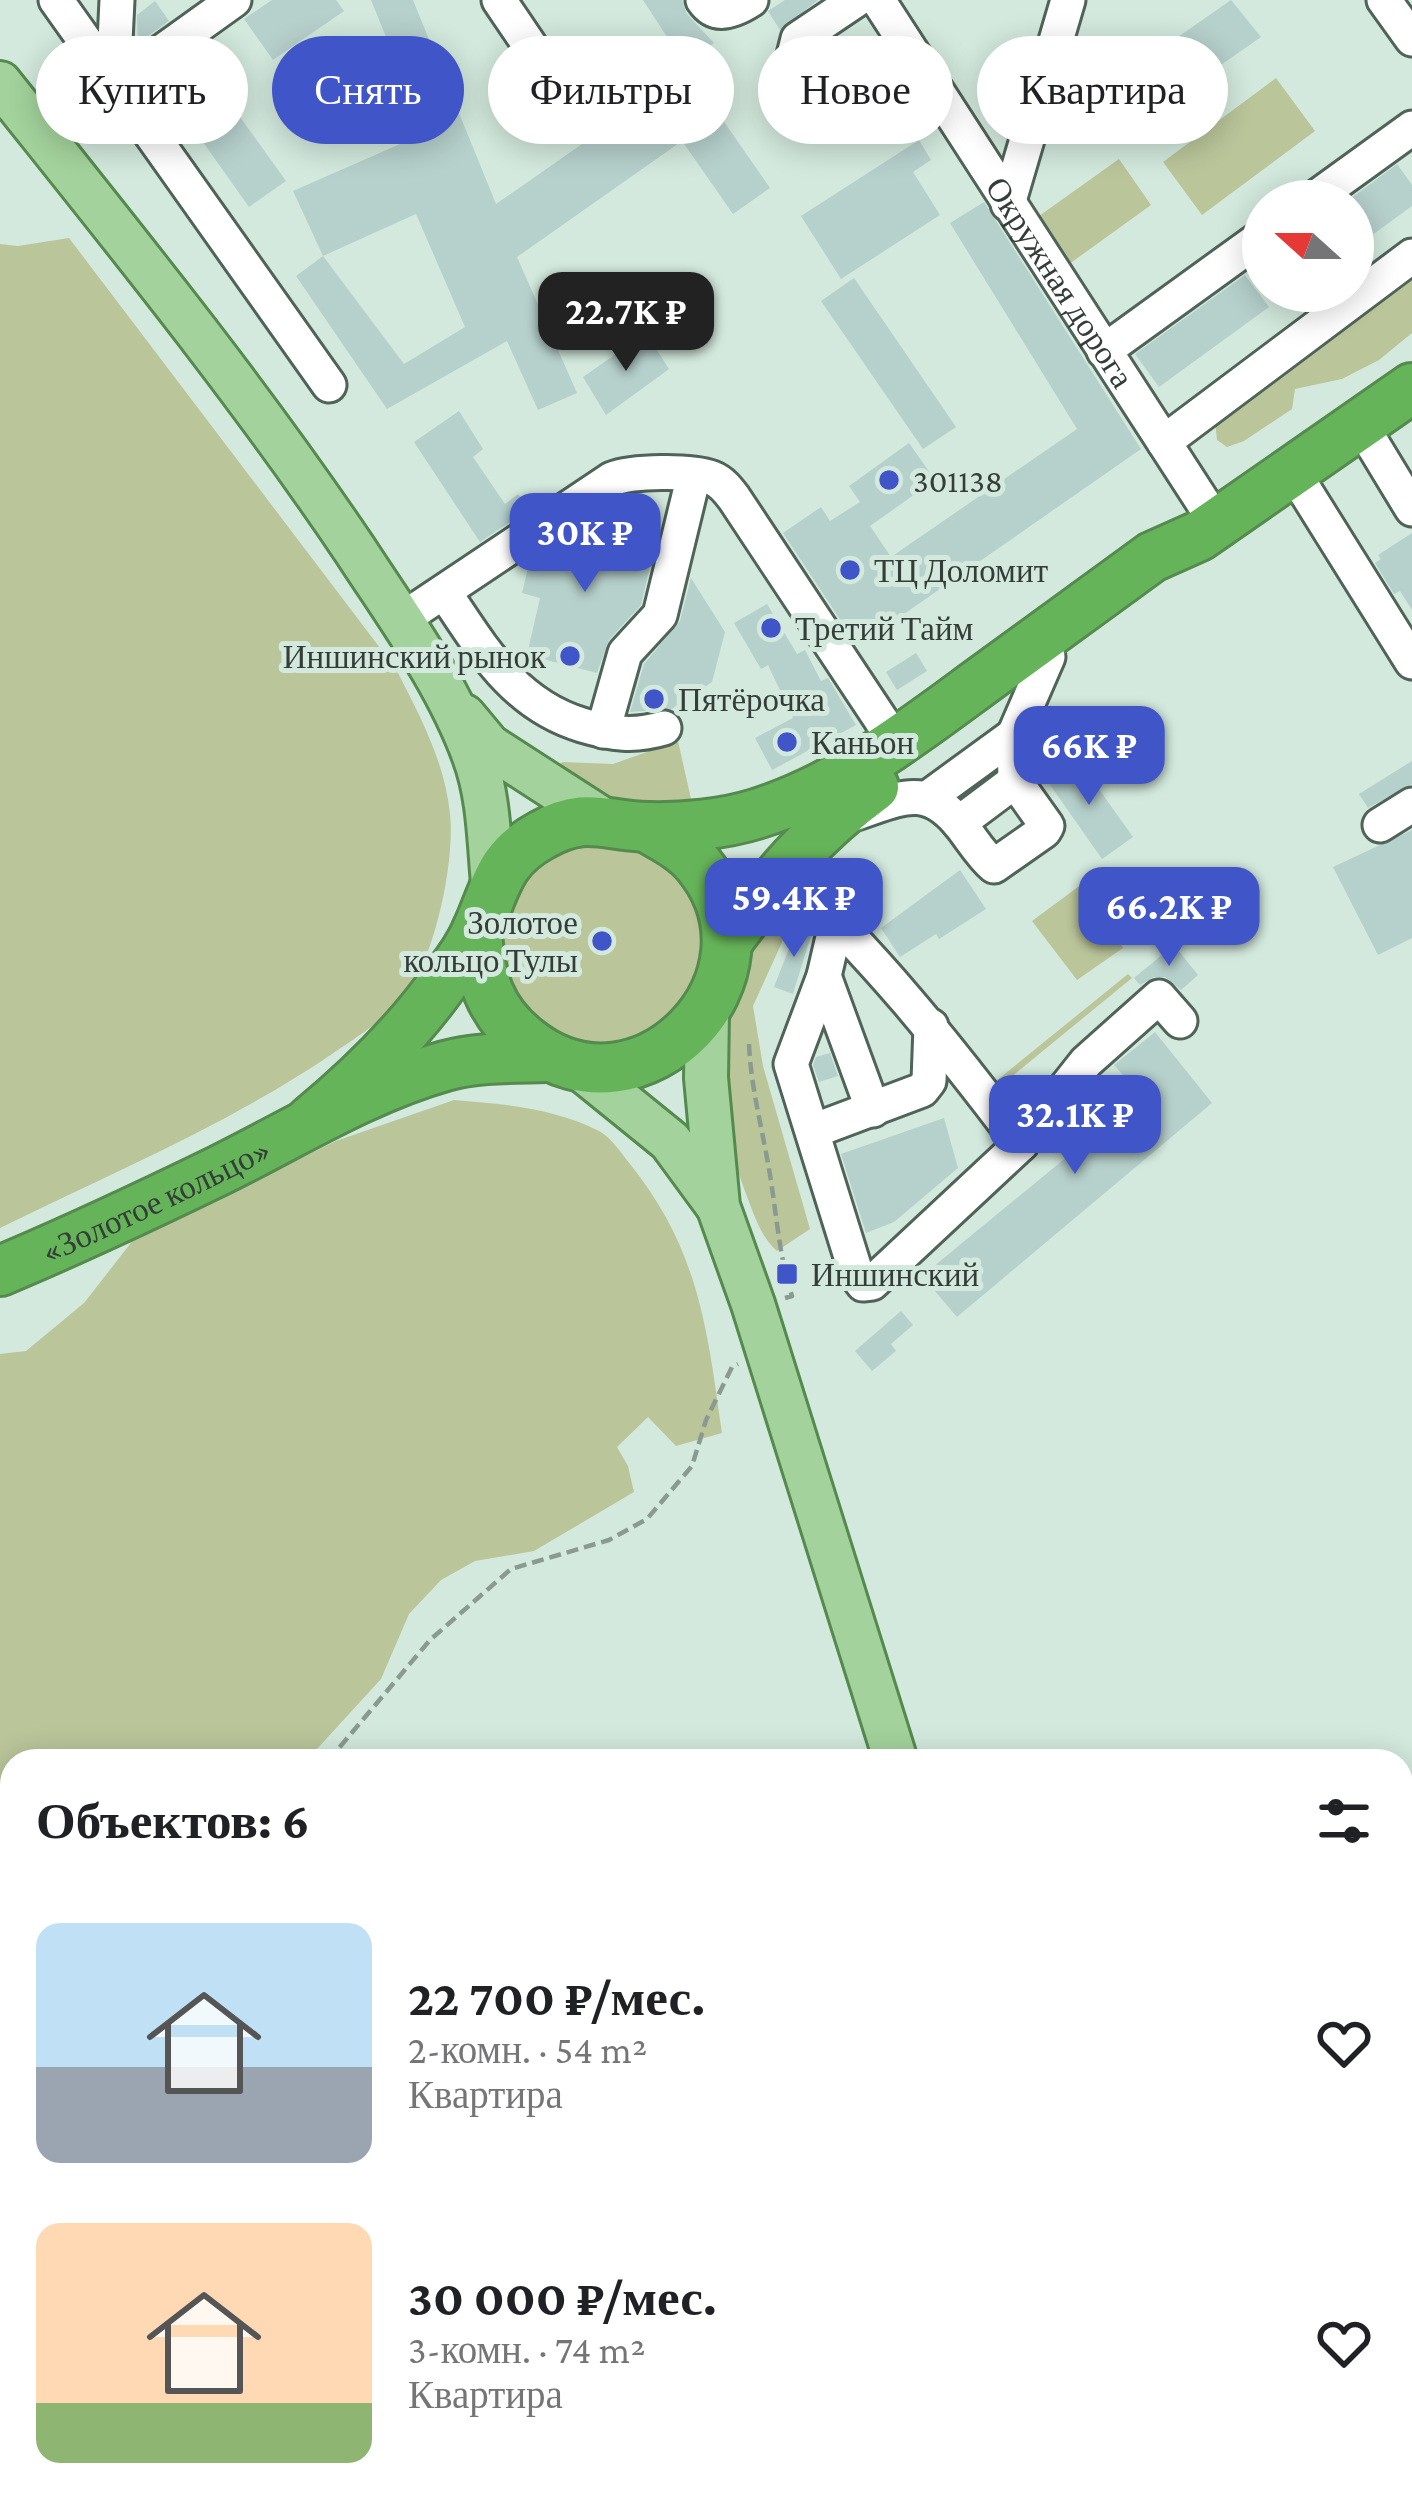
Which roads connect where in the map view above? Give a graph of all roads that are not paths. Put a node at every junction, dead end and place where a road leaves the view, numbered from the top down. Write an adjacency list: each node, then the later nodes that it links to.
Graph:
1 (56, 0): 11 (street)
2 (117, 0): 12 (street)
3 (234, 0): 13 (street)
4 (499, 0): 14 (street)
5 (703, 0): 6 (street)
6 (751, 0)
7 (856, 0): 15 (street)
8 (878, 0): 23 (street, Окружная дорога)
9 (1068, 0): 23 (street)
10 (1384, 0): 16 (street)
11 (81, 36)
12 (115, 36)
13 (182, 36)
14 (523, 36)
15 (802, 36)
16 (1412, 38)
17 (0, 83): 18 (main road)
18 (36, 127)
19 (1410, 134): 22 (street)
20 (49, 144): 36 (main road)
21 (157, 144): 27 (street)
22 (1343, 180)
23 (1008, 205): 26 (street, Окружная дорога)
24 (1242, 251): 26 (street)
25 (1412, 256): 30 (street)
26 (1104, 351): 30 (street, Окружная дорога)
27 (329, 385)
28 (1412, 388): 29 (highway, «Золотое кольцо»)
29 (1360, 424): 31 (highway, «Золотое кольцо»); 33 (street)
30 (1165, 442): 34 (street, Окружная дорога)
31 (1294, 472): 34 (highway, «Золотое кольцо»); 38 (street)
32 (694, 475): 35 (street); 41 (street); 43 (street)
33 (1412, 509)
34 (1208, 530): 37 (highway, «Золотое кольцо»); 43 (highway, «Золотое кольцо»)
35 (444, 592): 36 (street); 41 (street)
36 (401, 620): 39 (main road)
37 (1048, 658): 42 (street); 47 (highway, «Золотое кольцо»)
38 (1412, 662)
39 (448, 697): 50 (main road); 52 (main road)
40 (664, 728): 41 (street)
41 (604, 731)
42 (1014, 735): 44 (street); 45 (street)
43 (897, 744): 50 (highway, «Золотое кольцо»)
44 (1015, 781): 48 (street); 48 (street)
45 (929, 797): 47 (street); 48 (street)
46 (1412, 805): 49 (street)
47 (826, 822): 51 (highway, «Золотое кольцо»)
48 (959, 823)
49 (1380, 825)
50 (642, 831): 52 (highway, «Золотое кольцо»); 55 (highway)
51 (781, 869): 53 (street); 55 (highway, «Золотое кольцо»)
52 (493, 883): 54 (highway, «Золотое кольцо»)
53 (837, 920): 56 (street); 59 (street)
54 (477, 930): 60 (highway, «Золотое кольцо»); 62 (highway, «Золотое кольцо»)
55 (727, 942): 57 (highway, «Золотое кольцо»)
56 (824, 976): 61 (street); 63 (street)
57 (707, 1012): 60 (highway, «Золотое кольцо»); 65 (main road)
58 (1180, 1021): 64 (street)
59 (931, 1026): 61 (street); 64 (street)
60 (563, 1062): 62 (highway, «Золотое кольцо»); 65 (main road)
61 (873, 1110): 63 (street)
62 (310, 1121): 66 (highway, «Золотое кольцо»)
63 (812, 1131): 64 (street)
64 (1021, 1144)
65 (718, 1206): 67 (main road)
66 (0, 1271)
67 (892, 1749)

